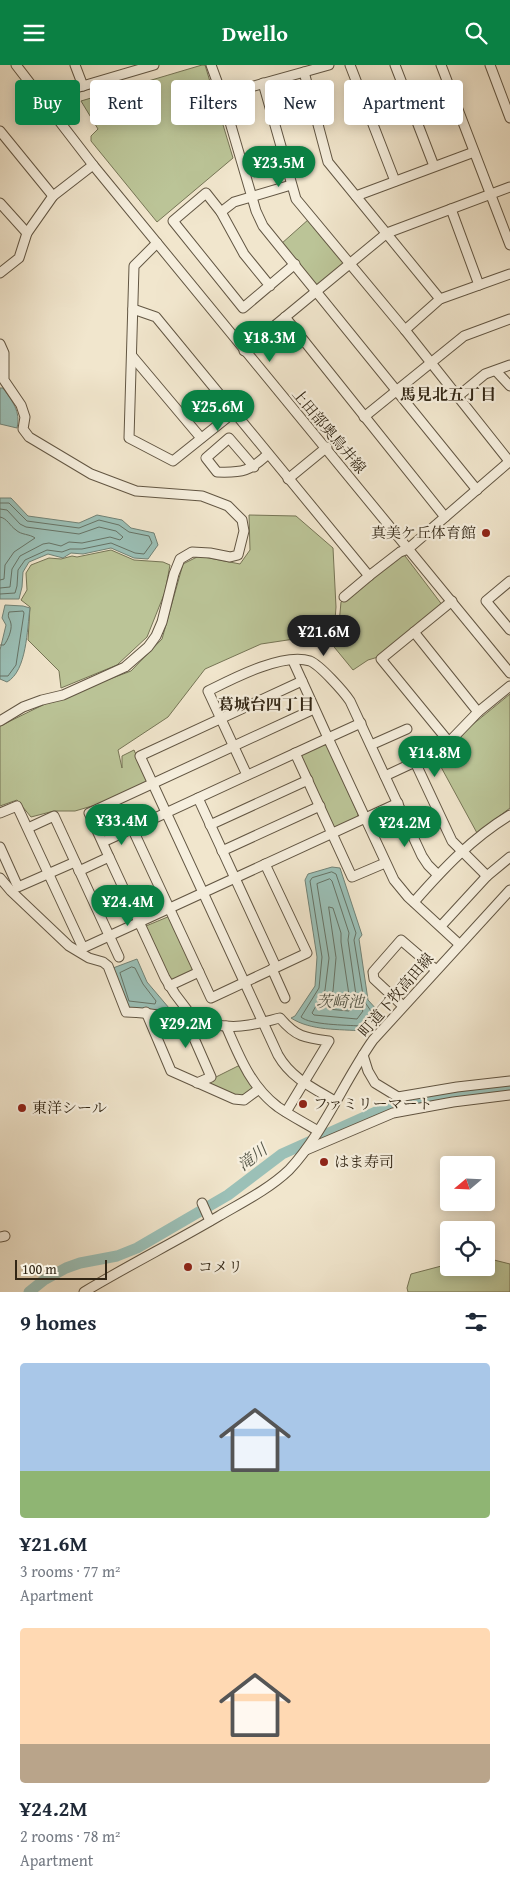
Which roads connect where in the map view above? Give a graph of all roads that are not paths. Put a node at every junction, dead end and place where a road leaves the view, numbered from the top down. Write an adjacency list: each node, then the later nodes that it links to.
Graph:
1 (16, 65): 11 (street, 上田部奥鳥井線)
2 (75, 65): 15 (street)
3 (154, 65): 15 (street)
4 (211, 65): 12 (street)
5 (329, 65): 10 (street)
6 (350, 65): 23 (street)
7 (395, 65): 22 (street)
8 (441, 65): 20 (street)
9 (490, 65): 16 (street)
10 (304, 72): 13 (street); 29 (street)
11 (28, 80)
12 (216, 80)
13 (263, 83): 14 (street); 24 (street)
14 (255, 85)
15 (82, 86)
16 (510, 118)
17 (63, 125): 21 (street, 上田部奥鳥井線)
18 (231, 125): 28 (street)
19 (0, 131): 27 (street)
20 (474, 151): 22 (street); 26 (street)
21 (93, 165): 27 (street); 35 (street, 上田部奥鳥井線)
22 (434, 165): 23 (street)
23 (394, 181): 29 (street)
24 (291, 185): 28 (street); 38 (street)
25 (510, 187): 26 (street)
26 (491, 194): 31 (street); 36 (street)
27 (53, 195): 33 (street)
28 (251, 196): 32 (street); 37 (street)
29 (356, 196): 34 (street)
30 (0, 203): 33 (street)
31 (451, 209): 34 (street); 42 (street)
32 (221, 211): 41 (street); 41 (street)
33 (26, 233): 39 (street)
34 (387, 233): 38 (street); 44 (street)
35 (157, 243): 45 (street); 50 (street, 上田部奥鳥井線)
36 (510, 245)
37 (295, 264): 41 (street); 43 (street)
38 (350, 264): 43 (street); 48 (street)
39 (0, 273)
40 (510, 274): 42 (street)
41 (270, 285)
42 (479, 285): 44 (street)
43 (317, 291): 46 (street); 56 (street)
44 (440, 299): 48 (street)
45 (134, 309): 51 (street); 58 (street)
46 (285, 317): 50 (street); 59 (street)
47 (510, 319): 52 (street)
48 (405, 330): 52 (street)
49 (0, 344): 82 (street)
50 (244, 351): 61 (street, 上田部奥鳥井線)
51 (132, 356): 60 (street); 60 (street)
52 (430, 363): 56 (street); 57 (street)
53 (510, 365): 54 (street)
54 (496, 371): 55 (street); 57 (street)
55 (510, 386)
56 (398, 390): 59 (street); 66 (street)
57 (457, 397): 63 (street)
58 (233, 413): 60 (street); 62 (street)
59 (364, 417): 67 (street)
60 (201, 438)
61 (327, 447): 65 (street); 68 (street, 上田部奥鳥井線)
62 (268, 453): 64 (street); 65 (street)
63 (510, 461): 66 (street)
64 (254, 467): 64 (street)
65 (288, 479): 69 (street)
66 (477, 490): 67 (street)
67 (445, 517): 68 (street)
68 (408, 549): 69 (street); 72 (street, 上田部奥鳥井線)
69 (369, 576): 71 (street)
70 (510, 581): 73 (street)
71 (344, 597)
72 (452, 601): 74 (street); 76 (street, 上田部奥鳥井線)
73 (509, 627)
74 (414, 632): 80 (street); 80 (street)
75 (293, 661): 77 (street); 81 (street); 83 (street)
76 (510, 673)
77 (302, 681): 79 (street); 81 (street)
78 (510, 686): 80 (street)
79 (314, 709): 85 (street); 87 (street)
80 (478, 712)
81 (221, 718): 87 (street); 92 (street)
82 (0, 721)
83 (361, 723): 85 (street); 86 (street)
84 (407, 729): 86 (street)
85 (328, 738): 88 (street); 99 (street)
86 (371, 745): 90 (street)
87 (233, 746): 89 (street); 92 (street)
88 (295, 753): 89 (street); 91 (street)
89 (247, 775): 93 (street)
90 (385, 776): 94 (street); 107 (street)
91 (308, 780): 95 (street); 100 (street)
92 (152, 784): 97 (street); 104 (street)
93 (198, 798): 97 (street); 100 (street)
94 (398, 803): 99 (street); 115 (street)
95 (320, 806): 103 (street); 106 (street)
96 (0, 813): 101 (street)
97 (165, 813): 102 (street); 120 (street)
98 (510, 815): 107 (street)
99 (365, 818): 103 (street); 111 (street)
100 (210, 825): 106 (street)
101 (28, 828): 110 (street); 114 (street)
102 (132, 828): 104 (street); 122 (street)
103 (333, 833): 111 (street); 112 (street)
104 (103, 842): 108 (street)
105 (0, 847): 114 (street)
106 (222, 851): 118 (street)
107 (461, 851): 115 (street); 116 (street)
108 (110, 857): 113 (street); 123 (street)
109 (510, 857): 116 (street)
110 (75, 862): 113 (street); 114 (street)
111 (385, 863): 121 (street)
112 (265, 864): 118 (street); 128 (street)
113 (79, 871): 125 (street)
114 (49, 873): 125 (street)
115 (438, 875): 121 (street)
116 (487, 876): 124 (street)
117 (0, 878): 135 (street)
118 (234, 878): 120 (street); 128 (street)
119 (510, 890): 126 (street, 町道下牧高田線)
120 (202, 893): 122 (street); 131 (street)
121 (414, 902): 124 (street)
122 (169, 908): 123 (street); 130 (street)
123 (139, 922): 125 (street); 132 (street)
124 (441, 926): 126 (street)
125 (109, 936): 127 (street)
126 (460, 944): 129 (street, 町道下牧高田線)
127 (119, 957)
128 (274, 968): 131 (street); 133 (street)
129 (436, 970): 134 (street, 町道下牧高田線); 134 (street)
130 (199, 972): 131 (street); 132 (street)
131 (244, 983): 137 (street)
132 (169, 986): 138 (street)
133 (285, 998)
134 (404, 1006): 140 (street, 町道下牧高田線)
135 (146, 1012): 136 (street); 142 (street)
136 (186, 1020): 138 (street); 142 (street)
137 (262, 1022): 139 (street); 143 (street); 143 (street)
138 (197, 1023): 139 (street)
139 (226, 1026): 144 (street)
140 (363, 1055): 146 (street); 147 (street, 町道下牧高田線)
141 (510, 1081): 146 (street)
142 (197, 1083): 144 (street)
143 (304, 1083): 147 (street); 149 (street)
144 (259, 1089): 149 (street)
145 (510, 1095): 148 (street)
146 (398, 1097): 148 (street)
147 (335, 1101): 150 (street, 町道下牧高田線)
148 (401, 1111): 151 (street)
149 (286, 1112): 150 (street)
150 (318, 1131): 151 (street, 町道下牧高田線)
151 (306, 1150): 153 (street)
152 (202, 1203): 153 (street)
153 (209, 1219): 154 (street)
154 (87, 1291)

